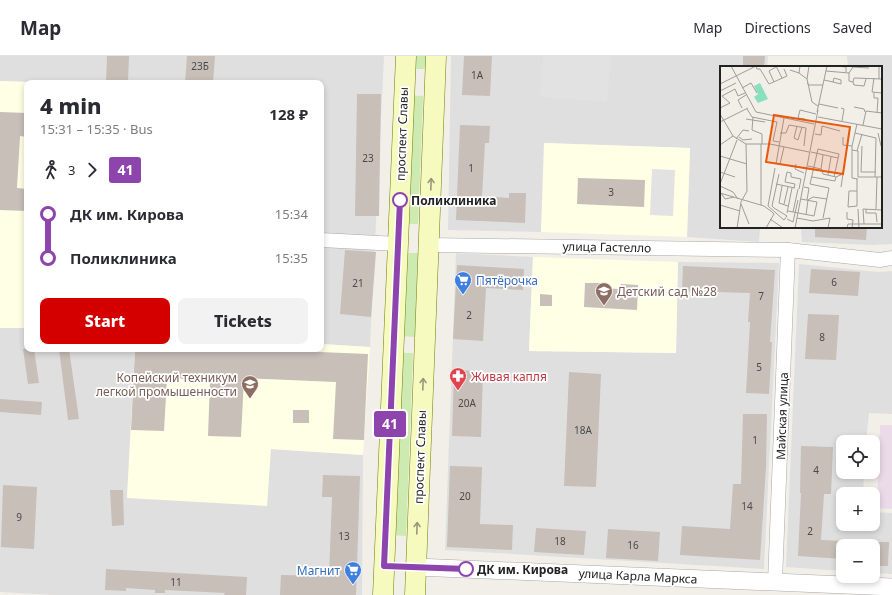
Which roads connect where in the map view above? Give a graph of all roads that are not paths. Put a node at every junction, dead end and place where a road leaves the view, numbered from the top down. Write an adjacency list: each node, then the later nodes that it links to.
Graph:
1 (406, 56): 4 (main road, проспект Славы)
2 (436, 56): 5 (main road, проспект Славы, one-way to 2)
3 (324, 240): 4 (street, улица Гастелло)
4 (398, 244): 5 (main road, улица Гастелло); 8 (main road, проспект Славы)
5 (429, 244): 6 (street, улица Гастелло); 9 (main road, проспект Славы)
6 (788, 250): 7 (street, улица Гастелло); 12 (street, Майская улица)
7 (892, 258)
8 (393, 347): 9 (main road); 10 (main road, проспект Славы)
9 (425, 349): 11 (main road, проспект Славы, one-way to 9)
10 (384, 566): 11 (main road, улица Карла Маркса); 14 (main road, проспект Славы)
11 (416, 567): 12 (street, улица Карла Маркса); 15 (main road, проспект Славы)
12 (774, 582): 13 (street, улица Карла Маркса)
13 (892, 587)
14 (383, 595)
15 (415, 595)

